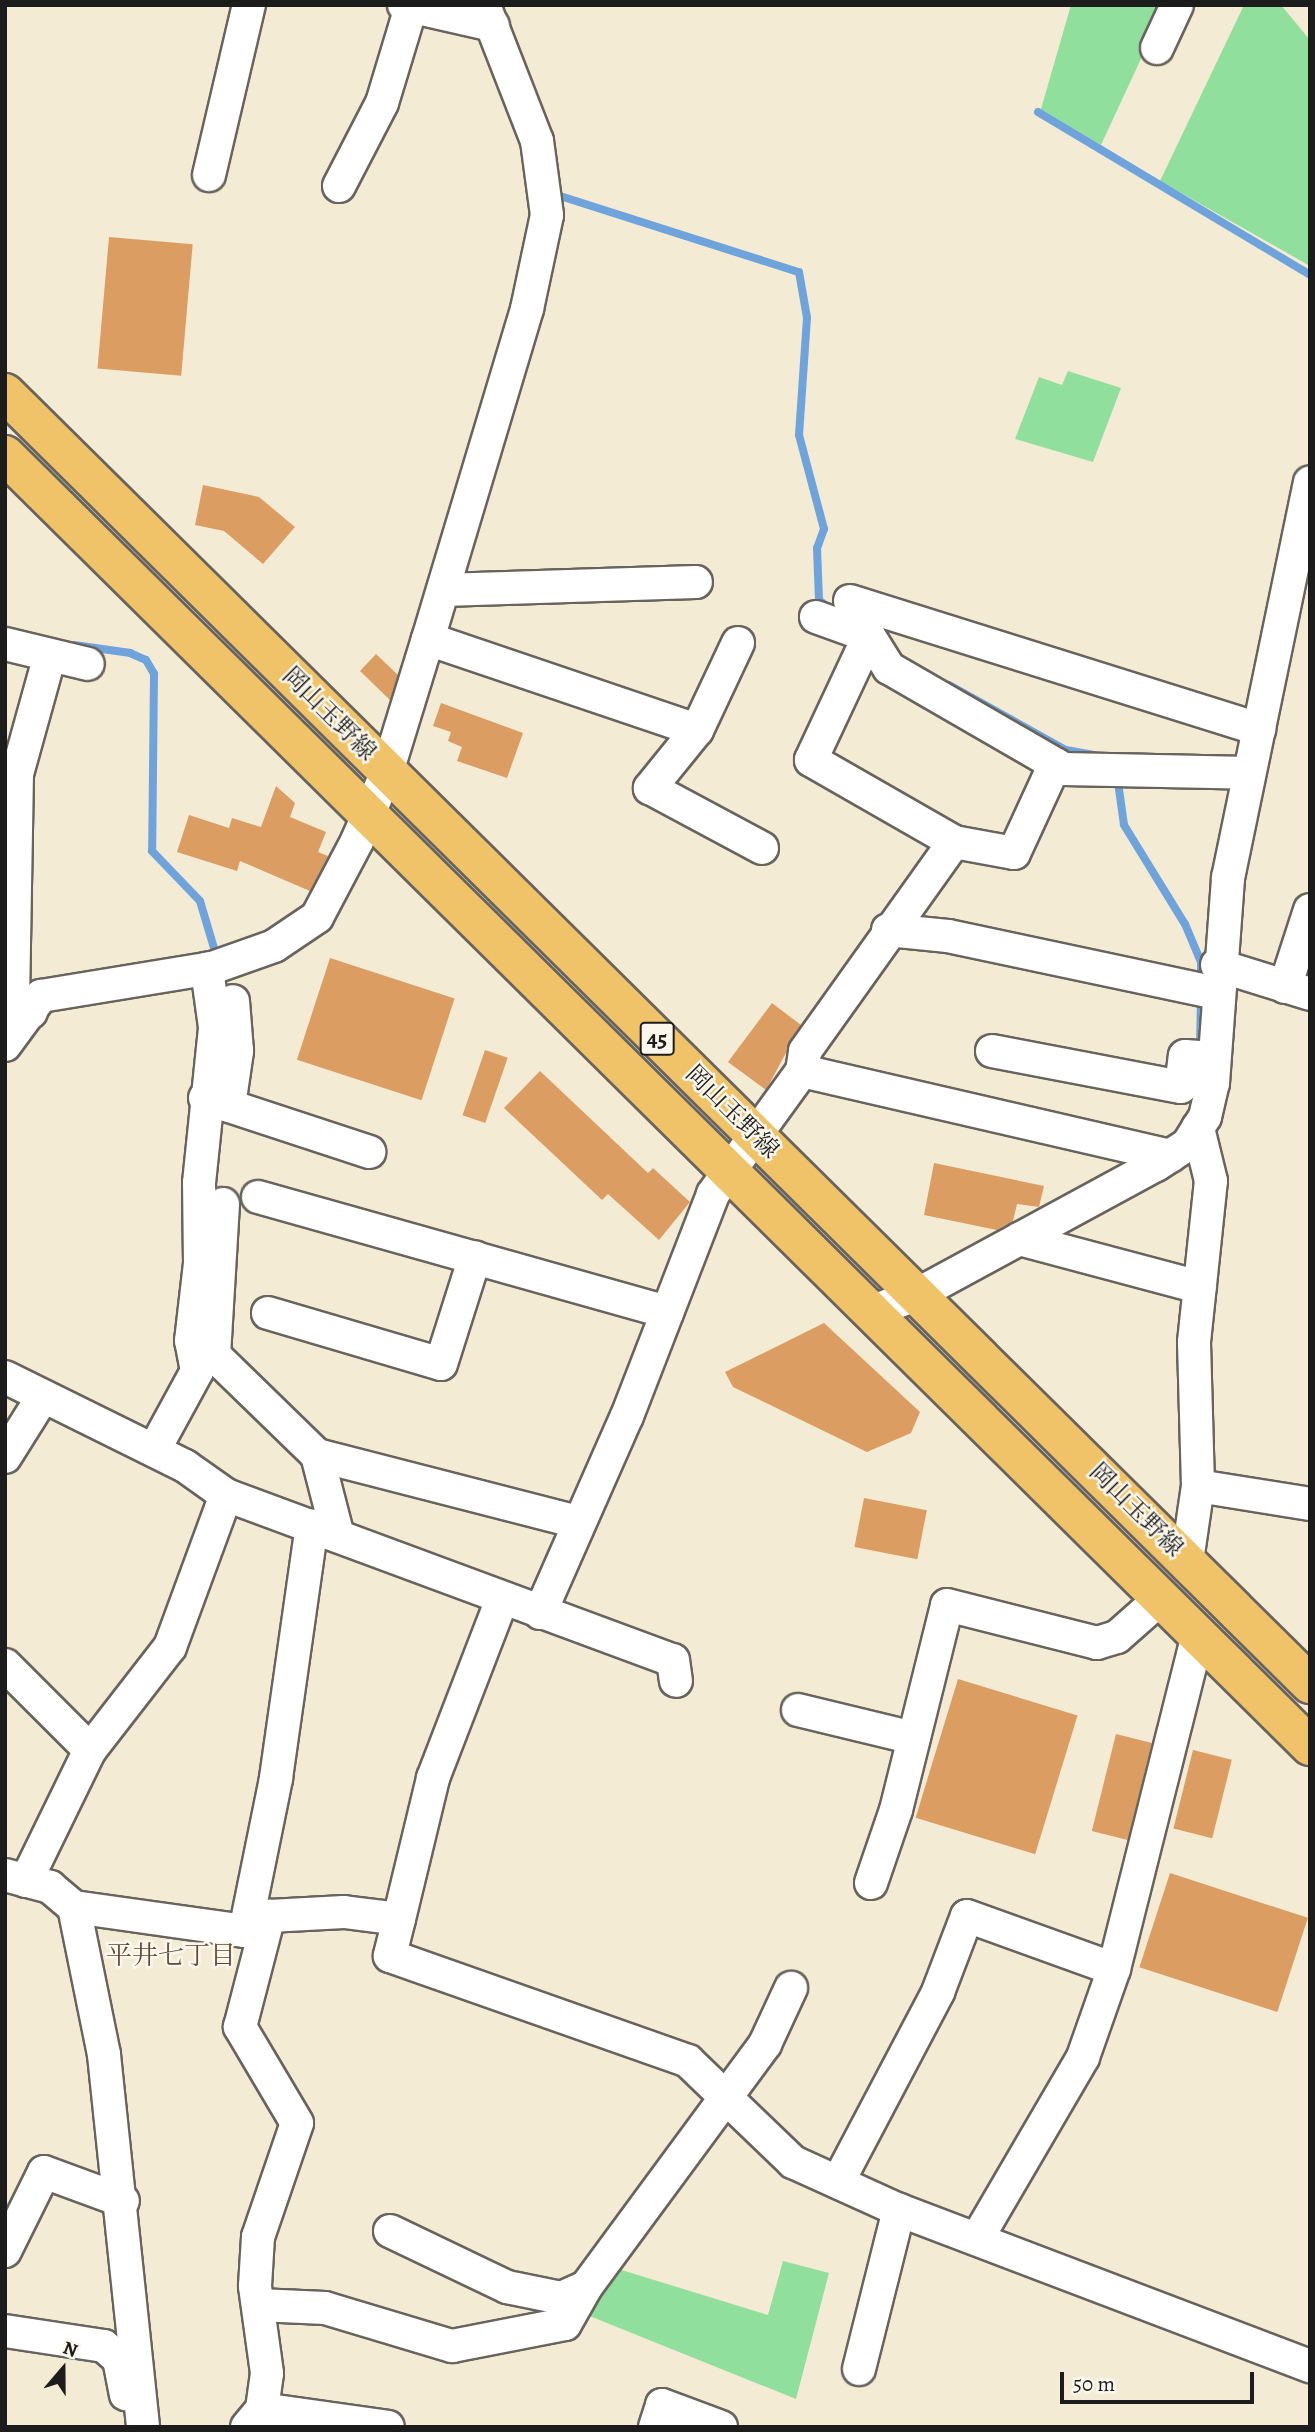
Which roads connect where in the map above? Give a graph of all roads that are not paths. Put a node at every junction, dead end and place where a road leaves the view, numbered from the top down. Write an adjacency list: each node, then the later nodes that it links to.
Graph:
1 (249, 5): 6 (street)
2 (1177, 5): 5 (street)
3 (408, 6): 4 (street); 7 (street)
4 (489, 15): 12 (street)
5 (1157, 48)
6 (209, 175)
7 (340, 186)
8 (5, 393): 24 (main road, 岡山玉野線 / 45)
9 (5, 455): 26 (main road, 岡山玉野線 / 45)
10 (1310, 481): 21 (street)
11 (696, 582): 12 (street)
12 (443, 590): 16 (street)
13 (850, 601): 21 (street)
14 (816, 617): 15 (street)
15 (869, 636): 23 (street); 27 (street)
16 (428, 639): 22 (street); 24 (street)
17 (738, 642): 22 (street)
18 (5, 645): 19 (street)
19 (50, 655): 20 (street); 34 (street)
20 (88, 664)
21 (1259, 729): 25 (street)
22 (696, 730): 28 (street)
23 (1055, 764): 25 (street); 27 (street)
24 (387, 772): 26 (street); 41 (main road, 岡山玉野線 / 45)
25 (1249, 774): 32 (street)
26 (369, 814): 31 (street); 44 (main road, 岡山玉野線 / 45)
27 (954, 842): 30 (street)
28 (762, 848)
29 (1310, 910): 33 (street)
30 (888, 930): 32 (street); 38 (street)
31 (218, 965): 34 (street); 39 (street)
32 (1211, 982): 33 (street); 37 (street)
33 (1297, 990)
34 (31, 1012): 35 (street)
35 (5, 1045)
36 (992, 1051): 37 (street)
37 (1204, 1057): 40 (street)
38 (802, 1071): 41 (street); 43 (street)
39 (217, 1102): 42 (street); 48 (street)
40 (1198, 1128): 43 (street); 50 (street)
41 (756, 1136): 44 (street); 51 (main road, 岡山玉野線 / 45)
42 (369, 1152)
43 (1170, 1156): 47 (street)
44 (730, 1172): 52 (street); 53 (main road, 岡山玉野線 / 45)
45 (258, 1197): 49 (street)
46 (223, 1204): 48 (street)
47 (1019, 1239): 50 (street); 51 (street)
48 (210, 1254): 57 (street); 58 (street)
49 (475, 1256): 52 (street); 54 (street)
50 (1191, 1284): 60 (street)
51 (918, 1294): 53 (street); 65 (main road, 岡山玉野線 / 45)
52 (667, 1312): 63 (street)
53 (872, 1312): 67 (main road, 岡山玉野線 / 45)
54 (268, 1314)
55 (5, 1377): 56 (street)
56 (42, 1398): 57 (street); 59 (street)
57 (154, 1450): 61 (street)
58 (317, 1455): 63 (street); 64 (street)
59 (5, 1457)
60 (1198, 1486): 62 (street); 65 (street)
61 (226, 1495): 64 (street); 76 (street)
62 (1310, 1504)
63 (578, 1522): 68 (street)
64 (325, 1531): 66 (street); 81 (street)
65 (1187, 1561): 72 (main road, 岡山玉野線 / 45)
66 (502, 1598): 68 (street); 80 (street)
67 (1160, 1599): 69 (main road, 岡山玉野線 / 45); 74 (street)
68 (540, 1613): 71 (street)
69 (1198, 1634): 75 (main road, 岡山玉野線 / 45); 82 (street)
70 (5, 1665): 76 (street)
71 (676, 1681)
72 (1310, 1684)
73 (798, 1710): 74 (street)
74 (914, 1738): 78 (street)
75 (1310, 1746)
76 (90, 1750): 77 (street)
77 (16, 1878): 79 (street)
78 (871, 1884)
79 (74, 1908): 81 (street); 86 (street)
80 (399, 1919): 81 (street); 84 (street)
81 (257, 1924): 92 (street)
82 (1114, 1969): 85 (street); 89 (street)
83 (791, 1988): 84 (street)
84 (726, 2100): 85 (street); 91 (street)
85 (838, 2182): 87 (street)
86 (122, 2201): 90 (street); 97 (street)
87 (899, 2210): 89 (street); 95 (street)
88 (390, 2231): 91 (street)
89 (978, 2237): 94 (street)
90 (5, 2251)
91 (586, 2287): 92 (street)
92 (258, 2305): 96 (street)
93 (5, 2331): 97 (street)
94 (1310, 2366)
95 (859, 2369)
96 (254, 2418): 98 (street)
97 (143, 2425)
98 (388, 2427)
99 (655, 2427): 100 (street)
100 (720, 2427)

